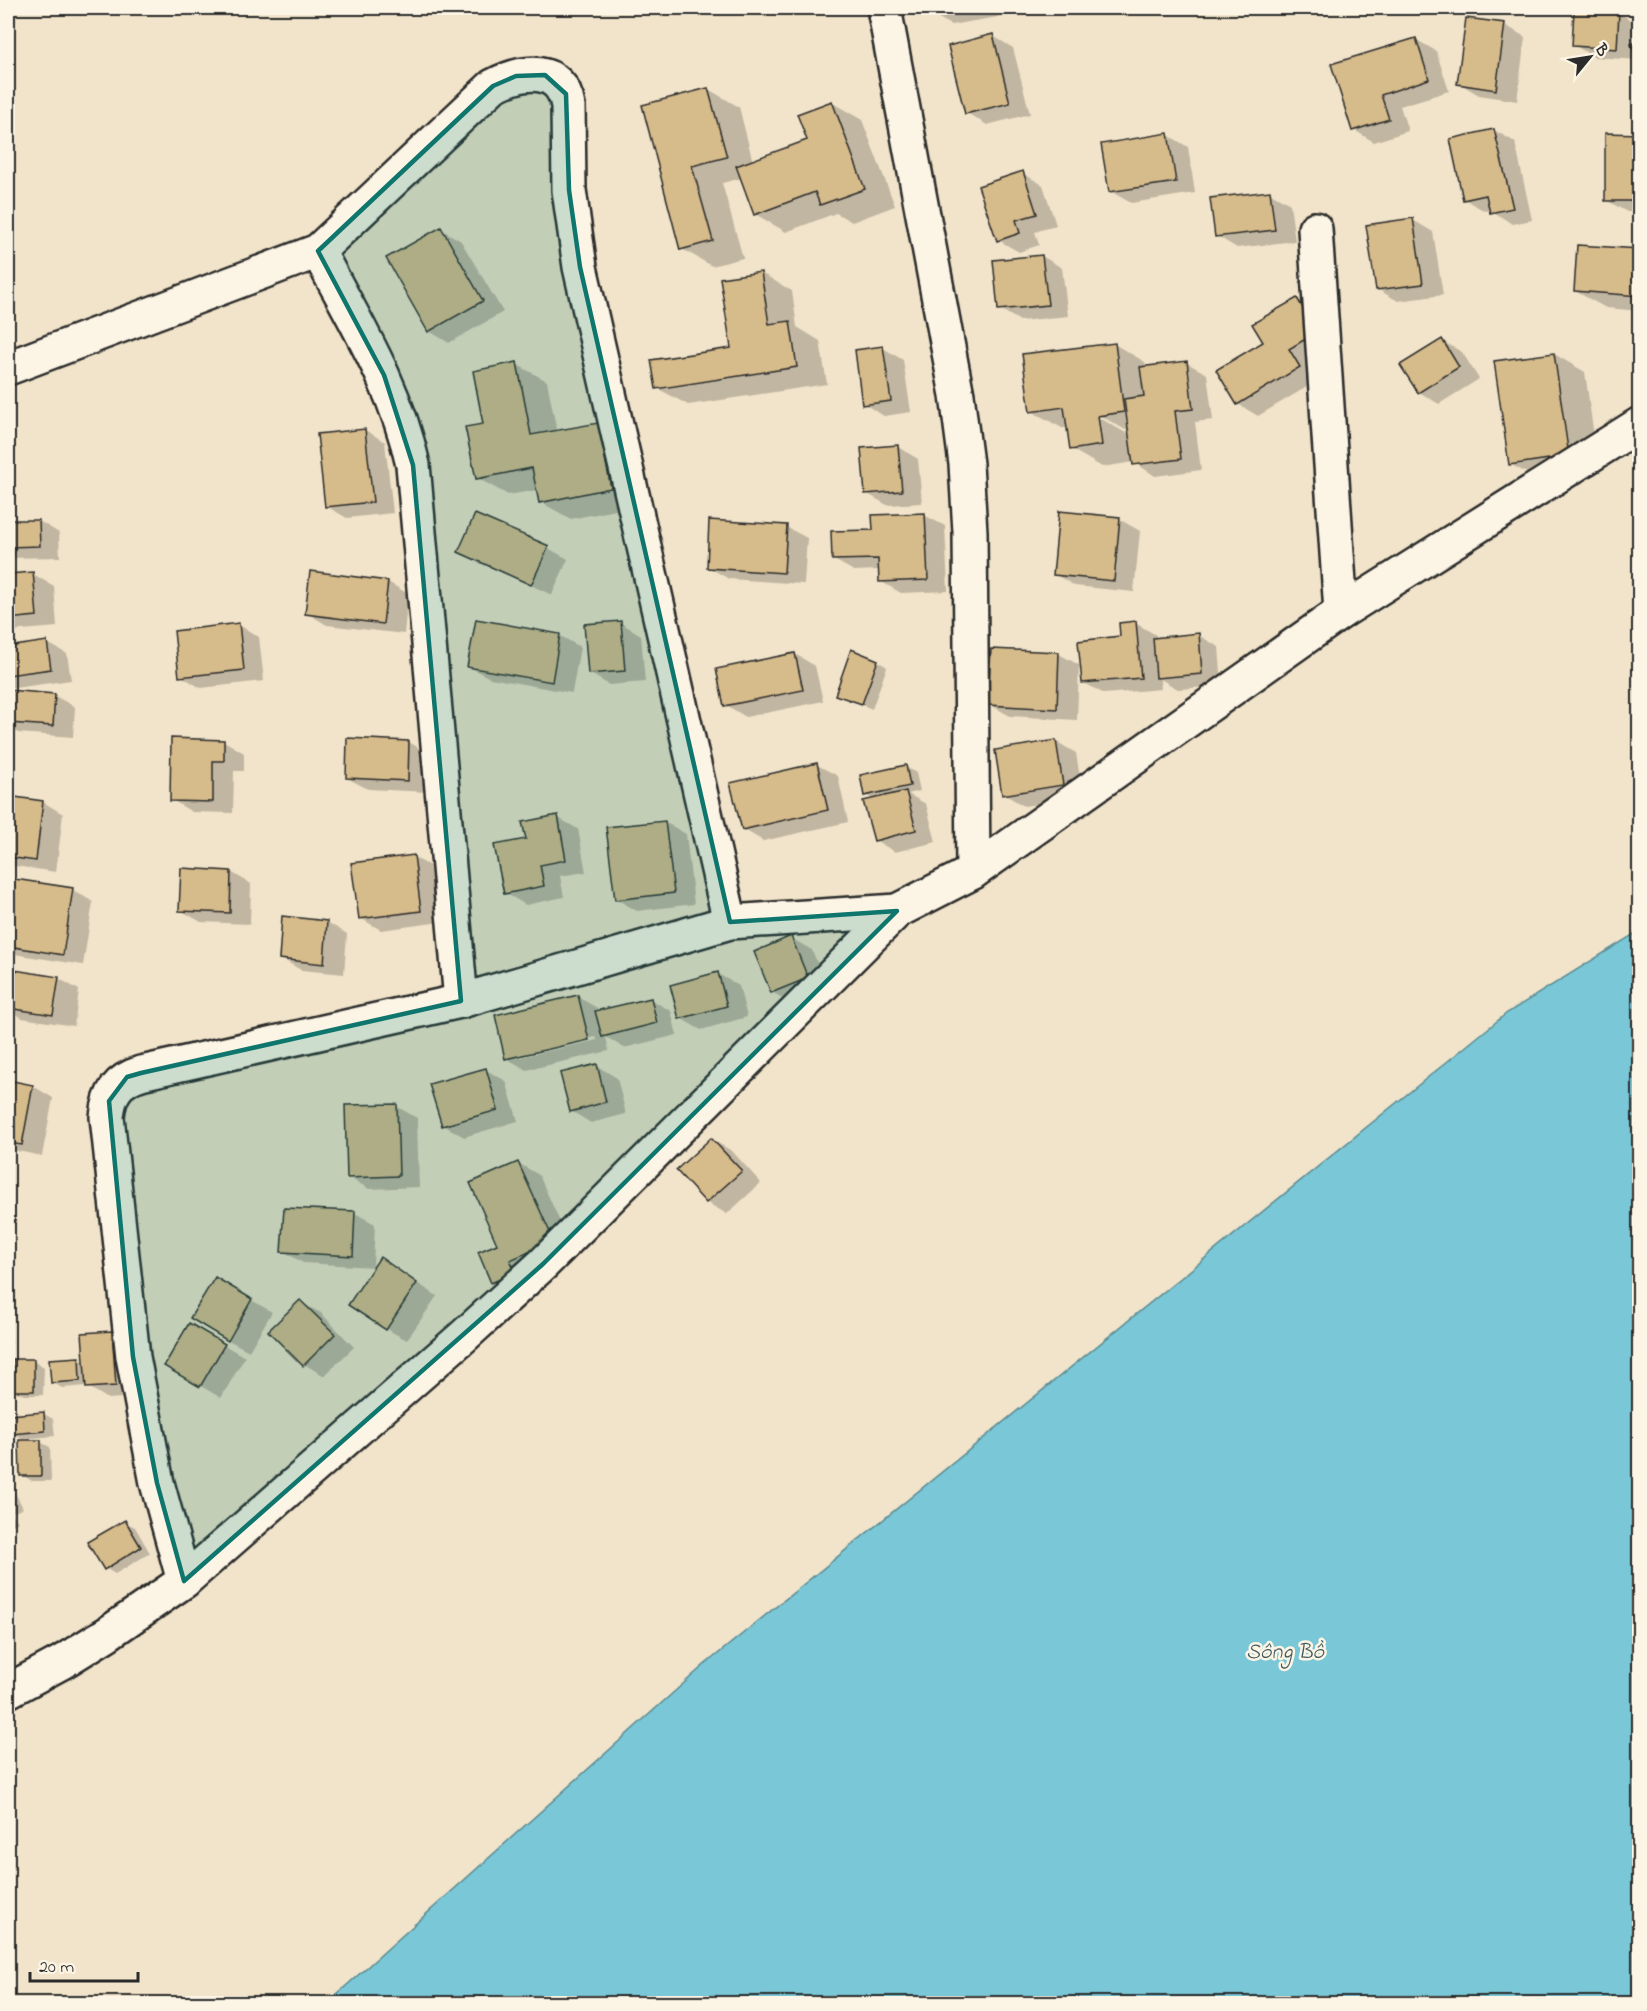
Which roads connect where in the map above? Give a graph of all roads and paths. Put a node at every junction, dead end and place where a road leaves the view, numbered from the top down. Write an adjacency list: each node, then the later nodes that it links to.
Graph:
1 (884, 8): 7 (street)
2 (1315, 229): 6 (street)
3 (318, 251): 4 (street); 9 (street); 10 (street)
4 (8, 368)
5 (1640, 424): 6 (street)
6 (1341, 612): 7 (street)
7 (973, 872): 8 (street)
8 (897, 911): 9 (street); 11 (street)
9 (730, 922): 10 (street)
10 (461, 1001): 11 (street)
11 (184, 1581): 12 (street)
12 (8, 1691)

